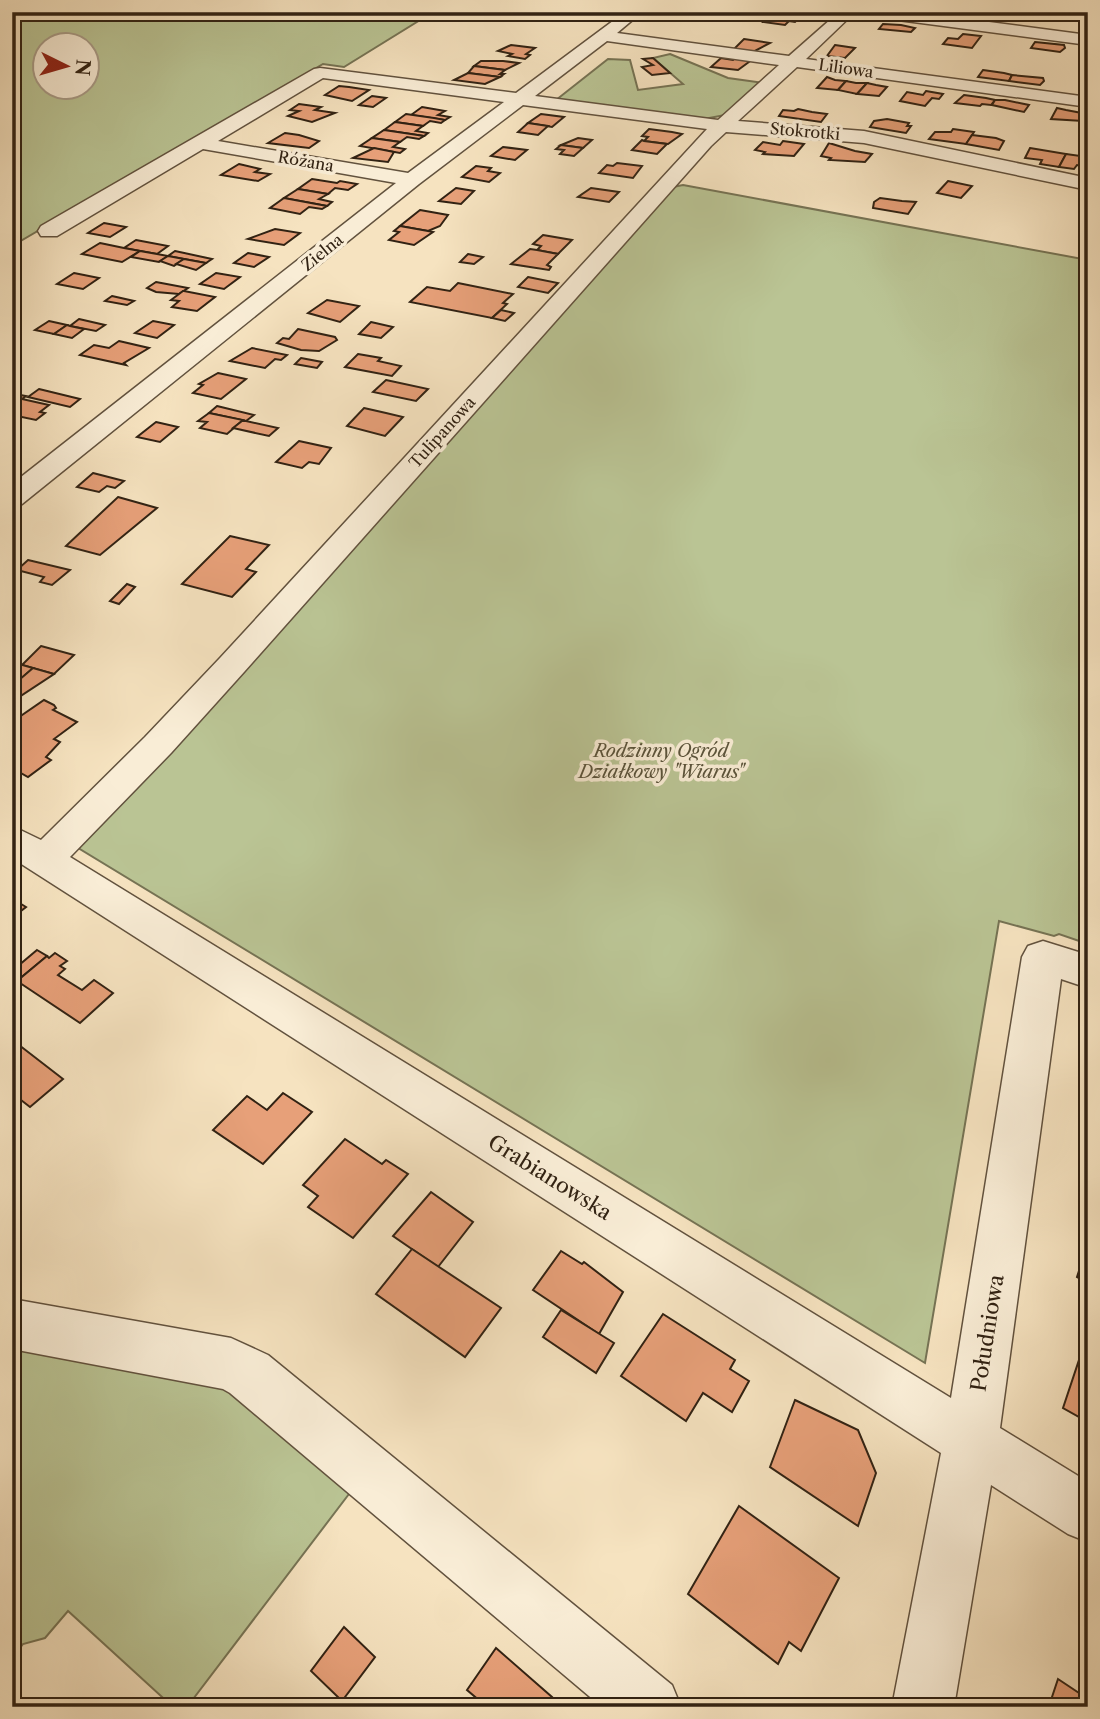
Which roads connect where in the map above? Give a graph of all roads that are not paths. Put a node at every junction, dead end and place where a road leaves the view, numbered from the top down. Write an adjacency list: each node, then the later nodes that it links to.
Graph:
1 (635, 12): 4 (street, Zielna)
2 (848, 12): 6 (street, Tulipanowa)
3 (875, 12): 5 (street)
4 (604, 36): 6 (street, Liliowa); 7 (street, Zielna)
5 (1088, 40)
6 (791, 61): 8 (street, Liliowa); 9 (street, Tulipanowa)
7 (519, 100): 9 (street, Stokrotki); 10 (street, Stokrotki); 11 (street, Zielna)
8 (1088, 102)
9 (723, 126): 12 (street, Stokrotki); 15 (street, Tulipanowa)
10 (199, 143): 11 (street, Różana); 13 (street)
11 (412, 180): 14 (street, Zielna)
12 (1088, 184)
13 (48, 231)
14 (12, 498)
15 (28, 850): 18 (street, Grabianowska)
16 (1088, 972): 18 (street, Południowa)
17 (12, 1324): 20 (street)
18 (971, 1440): 19 (street, Grabianowska); 21 (street, Południowa)
19 (1088, 1514)
20 (649, 1707)
21 (923, 1707)

